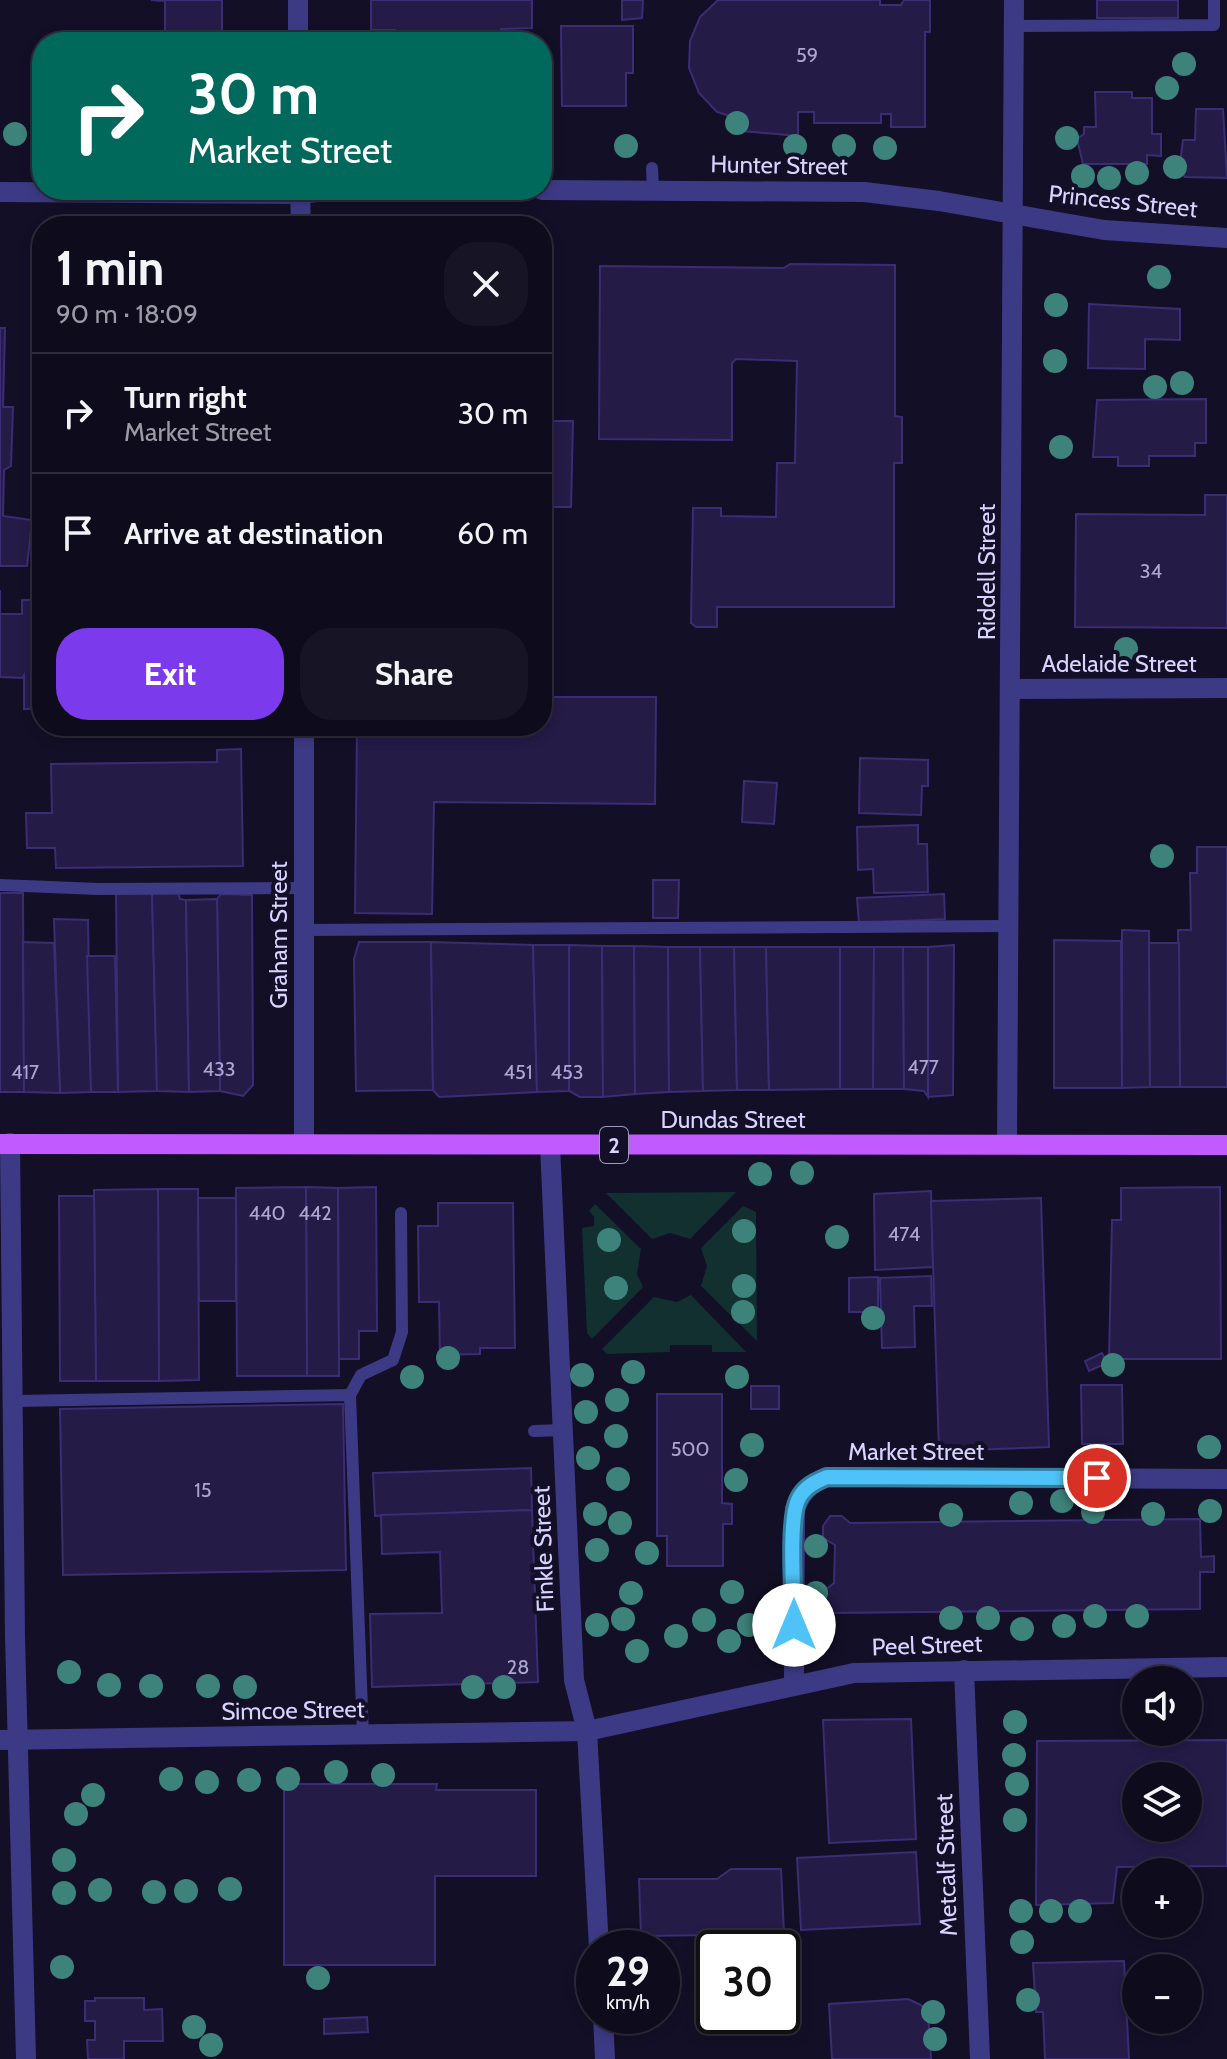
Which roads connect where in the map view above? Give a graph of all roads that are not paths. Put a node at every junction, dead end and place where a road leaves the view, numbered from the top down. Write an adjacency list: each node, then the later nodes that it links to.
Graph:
1 (298, 0): 5 (street)
2 (1014, 0): 4 (street, Riddell Street)
3 (1214, 0): 4 (lane)
4 (1014, 26): 11 (street, Riddell Street)
5 (298, 32)
6 (652, 168): 8 (lane)
7 (552, 190): 8 (street, Hunter Street)
8 (653, 190): 11 (street, Hunter Street)
9 (0, 192): 10 (street)
10 (32, 192)
11 (1013, 214): 12 (street, Princess Street); 14 (street, Riddell Street)
12 (1227, 238)
13 (1227, 688): 14 (street, Adelaide Street)
14 (1011, 689): 18 (street, Riddell Street)
15 (304, 736): 17 (street, Graham Street)
16 (0, 885): 17 (lane)
17 (304, 888): 19 (street, Graham Street)
18 (1008, 926): 19 (lane); 22 (street, Riddell Street)
19 (304, 930): 20 (street, Graham Street)
20 (304, 1143): 21 (main road, Dundas Street / 2); 23 (main road, Dundas Street / 2)
21 (5, 1144): 27 (street)
22 (1007, 1144): 23 (main road, Dundas Street / 2); 24 (main road, Dundas Street / 2)
23 (550, 1145): 28 (street, Finkle Street)
24 (1227, 1145)
25 (401, 1213): 26 (lane)
26 (350, 1395): 27 (lane); 35 (lane)
27 (15, 1401): 36 (street)
28 (565, 1430): 29 (lane); 34 (street, Finkle Street)
29 (534, 1431)
30 (1227, 1479): 33 (street, Market Street)
31 (1227, 1667): 32 (street, Peel Street)
32 (964, 1670): 33 (street, Peel Street); 41 (street, Metcalf Street)
33 (794, 1683): 34 (street, Peel Street)
34 (587, 1731): 35 (street, Simcoe Street); 37 (street, Finkle Street)
35 (363, 1735): 36 (street, Simcoe Street)
36 (9, 1740): 39 (street)
37 (598, 1930)
38 (604, 2034): 40 (street)
39 (26, 2059)
40 (605, 2059)
41 (980, 2059)

